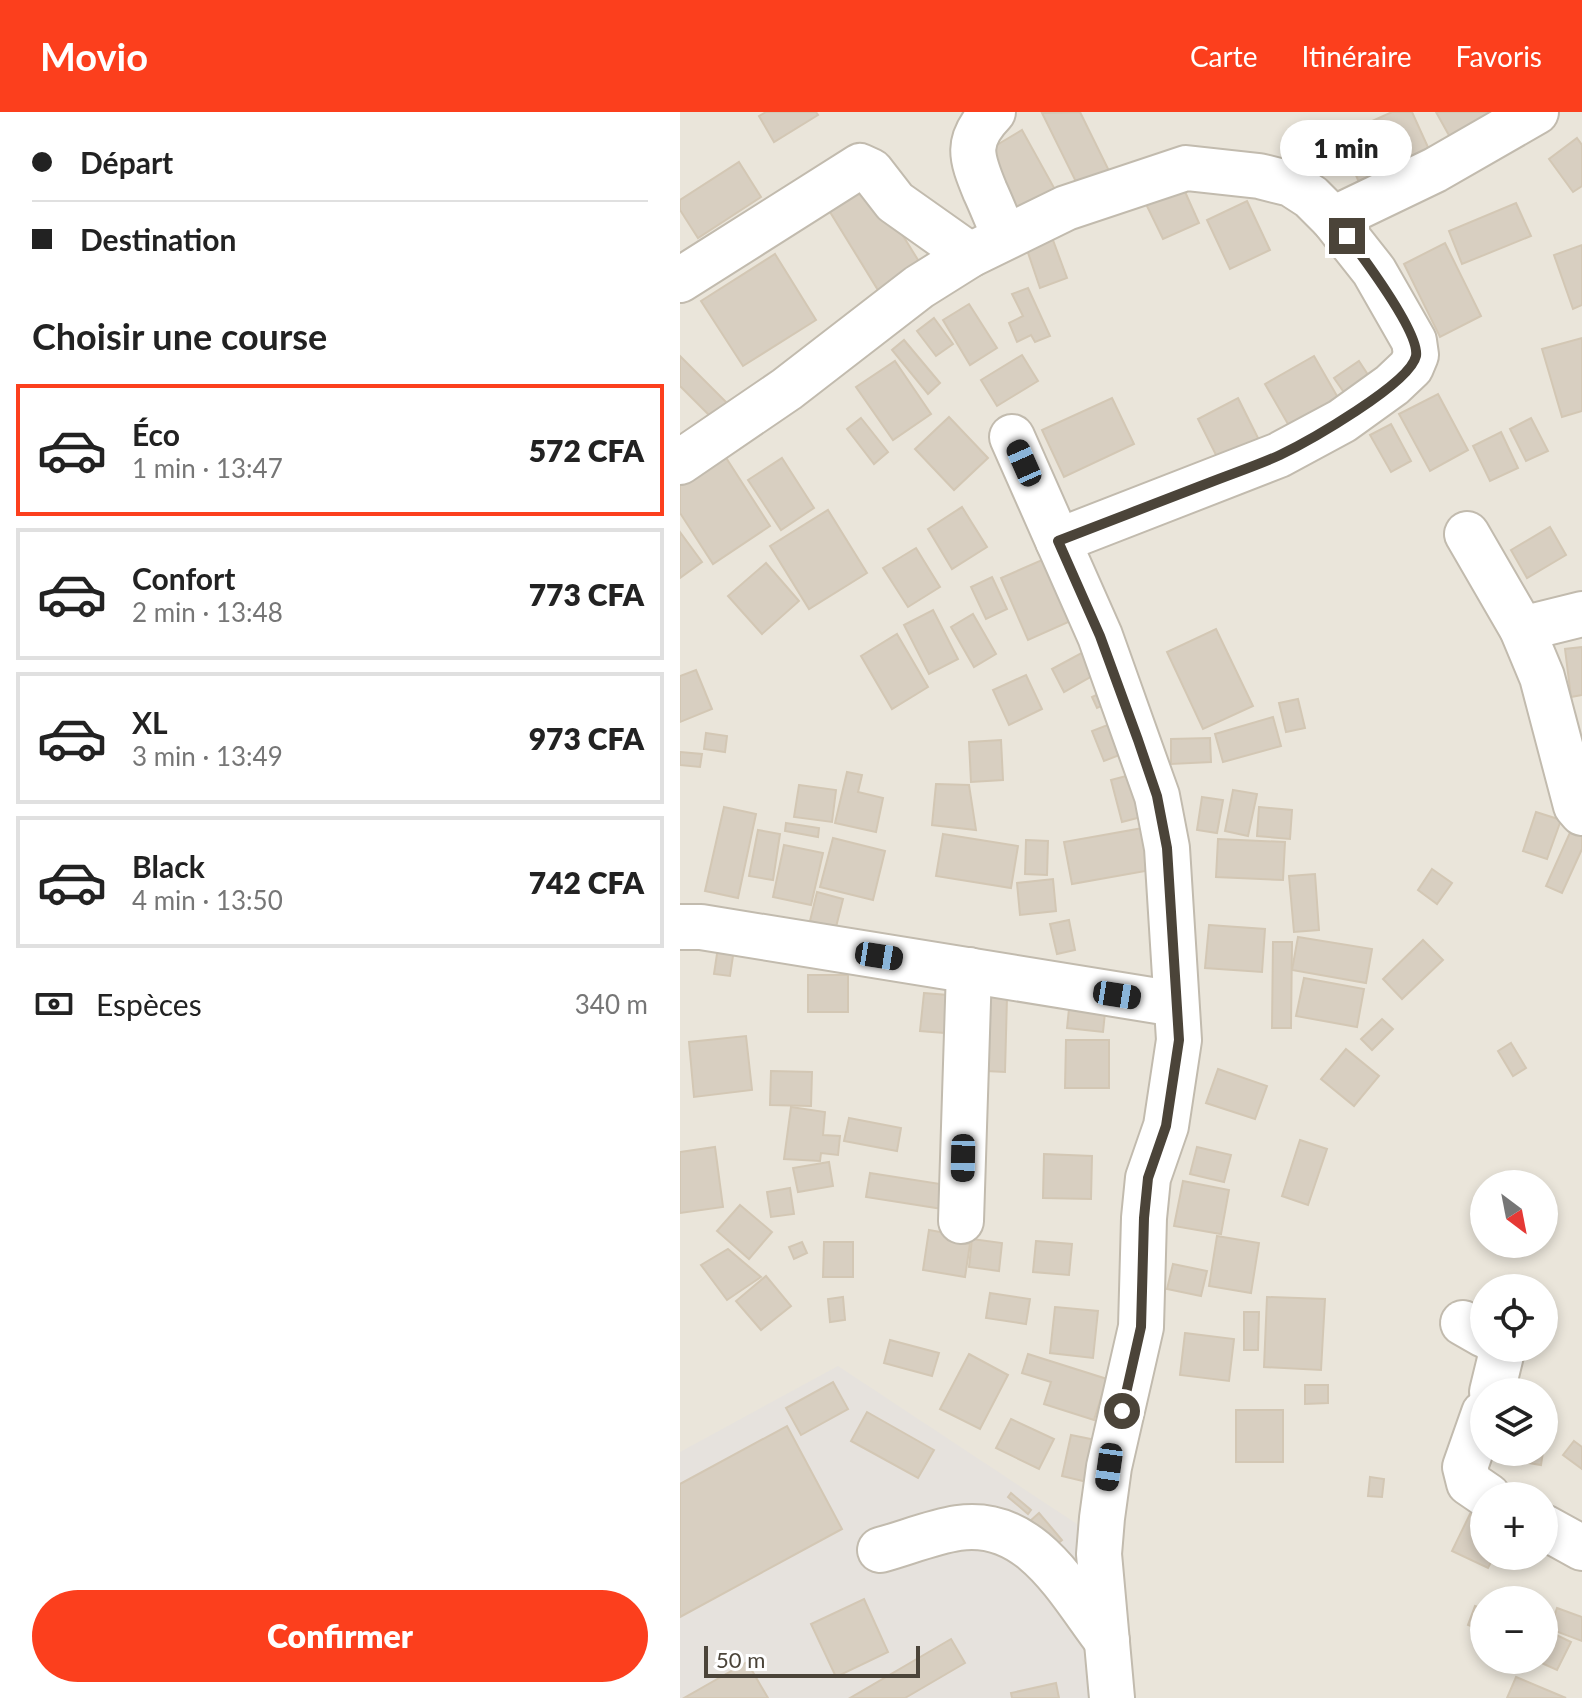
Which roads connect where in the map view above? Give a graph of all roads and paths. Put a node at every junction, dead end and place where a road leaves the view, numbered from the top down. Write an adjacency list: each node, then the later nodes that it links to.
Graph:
1 (993, 112): 4 (street)
2 (1536, 112): 3 (street)
3 (1333, 219): 4 (street); 9 (street)
4 (987, 246): 5 (street); 7 (street)
5 (680, 280)
6 (1012, 437): 9 (street)
7 (680, 462)
8 (1467, 534): 11 (street)
9 (1058, 541): 15 (street)
10 (1582, 614): 11 (street)
11 (1522, 629): 12 (street)
12 (1582, 813)
13 (680, 927): 14 (street)
14 (969, 970): 15 (street); 16 (street)
15 (1176, 1004): 22 (street)
16 (961, 1221)
17 (1470, 1453): 18 (street)
18 (1470, 1484)
19 (1558, 1535): 20 (street)
20 (1582, 1548)
21 (880, 1550): 22 (street)
22 (1107, 1641): 23 (street)
23 (1112, 1698)

